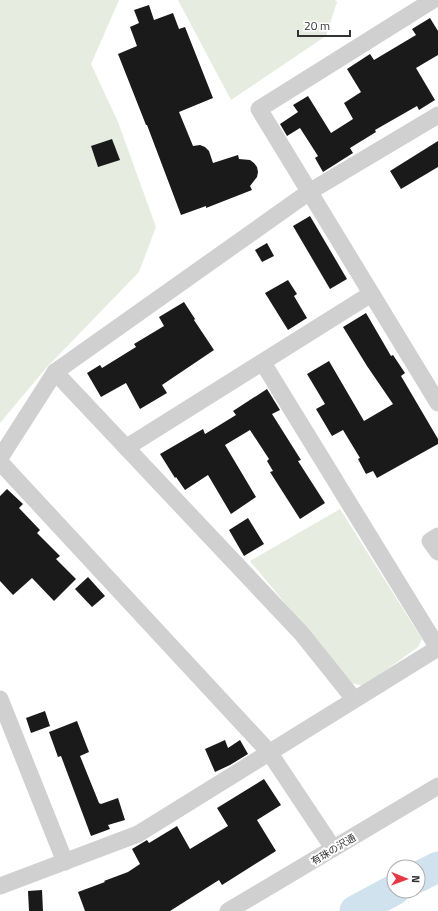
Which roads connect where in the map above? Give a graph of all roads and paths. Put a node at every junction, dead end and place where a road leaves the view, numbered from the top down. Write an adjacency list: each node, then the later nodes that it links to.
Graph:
1 (433, 0): 3 (street)
2 (436, 120): 3 (street)
3 (309, 192): 4 (street); 6 (street)
4 (371, 294): 5 (street); 7 (street)
5 (262, 363): 8 (street); 14 (street)
6 (55, 372): 8 (street); 9 (street)
7 (438, 403)
8 (127, 447): 14 (street)
9 (0, 458)
10 (0, 462): 15 (street)
11 (438, 536): 12 (street)
12 (438, 552)
13 (0, 699): 18 (street)
14 (354, 699): 15 (street)
15 (269, 752): 17 (street); 18 (street)
16 (438, 786): 17 (street, 有珠の沢通)
17 (333, 848): 20 (street, 有珠の沢通)
18 (66, 862): 19 (street)
19 (0, 886)
20 (228, 911)

